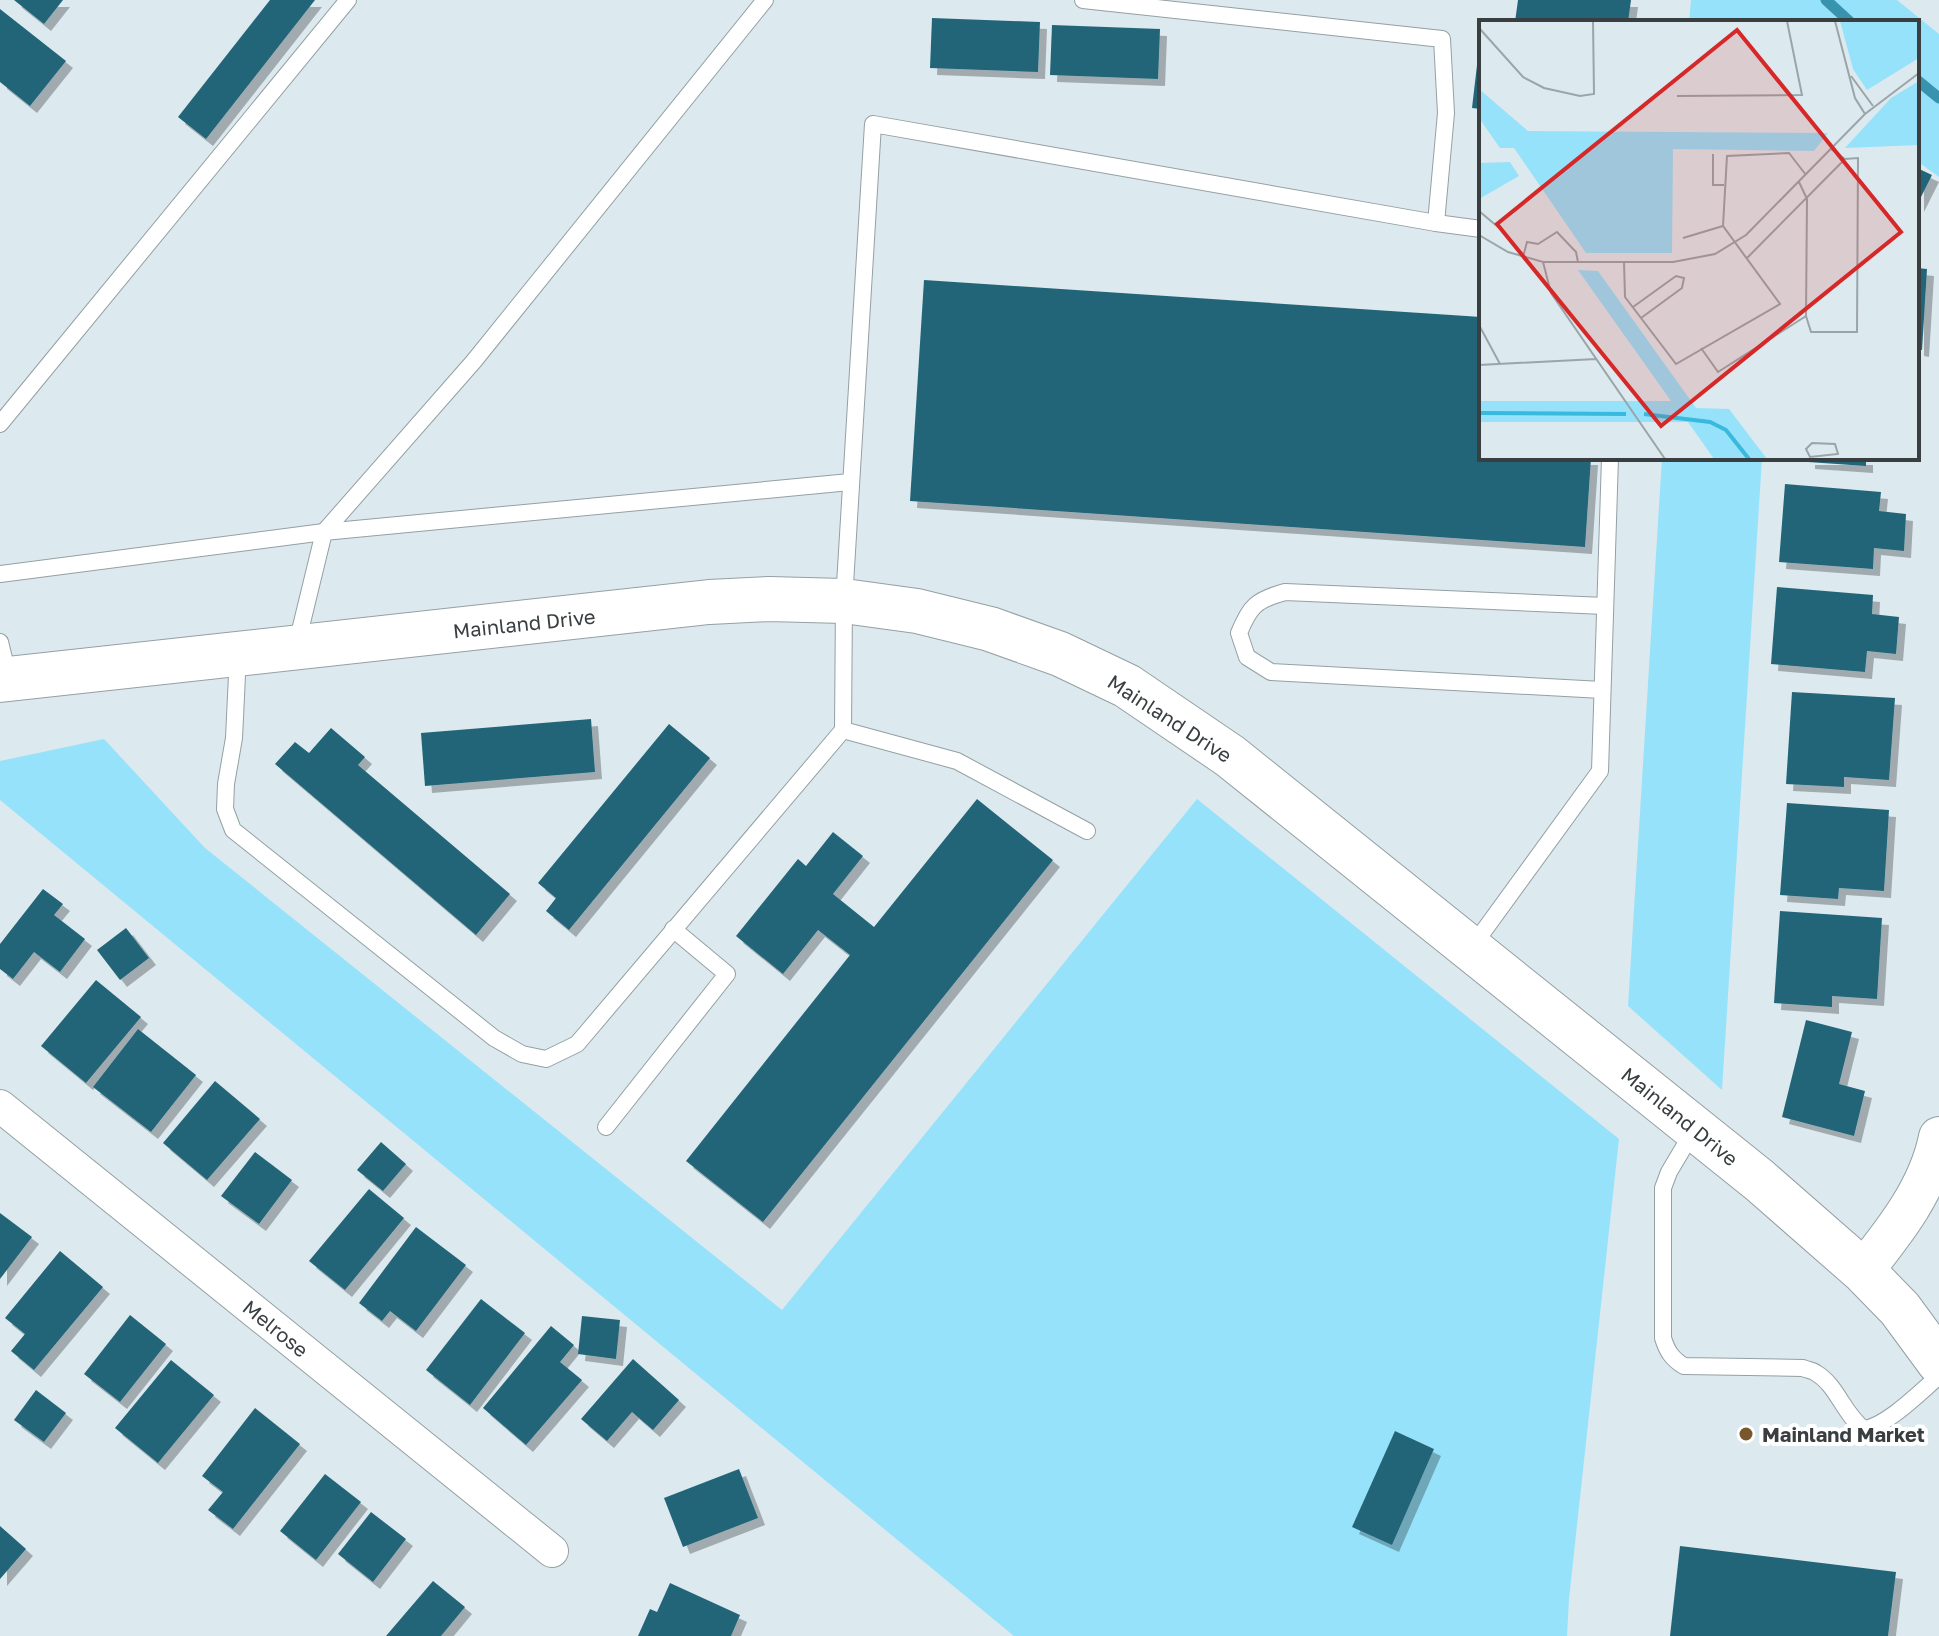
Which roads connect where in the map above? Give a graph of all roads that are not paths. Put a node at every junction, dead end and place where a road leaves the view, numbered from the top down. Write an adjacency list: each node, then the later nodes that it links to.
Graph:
1 (348, 0): 6 (lane)
2 (765, 0): 9 (lane)
3 (1083, 0): 4 (lane)
4 (1436, 223): 5 (lane); 8 (lane)
5 (1479, 229)
6 (0, 424)
7 (1610, 460): 12 (lane)
8 (850, 482): 9 (lane); 11 (lane)
9 (324, 532): 10 (lane); 13 (lane)
10 (0, 574)
11 (844, 601): 13 (main road, Mainland Drive); 17 (lane); 20 (main road, Mainland Drive)
12 (1605, 606): 16 (lane); 16 (lane)
13 (296, 648): 14 (main road, Mainland Drive)
14 (238, 654): 15 (main road, Mainland Drive); 19 (lane)
15 (3, 667)
16 (1602, 690): 20 (lane)
17 (843, 730): 18 (lane); 19 (lane)
18 (1087, 831)
19 (673, 929): 22 (lane)
20 (1471, 949): 23 (main road, Mainland Drive)
21 (0, 1106): 28 (street, Melrose)
22 (606, 1127)
23 (1695, 1128): 25 (main road, Mainland Drive); 27 (lane)
24 (1939, 1137): 25 (street)
25 (1863, 1271): 26 (main road, Mainland Drive)
26 (1939, 1362)
27 (1939, 1376)
28 (552, 1551)

